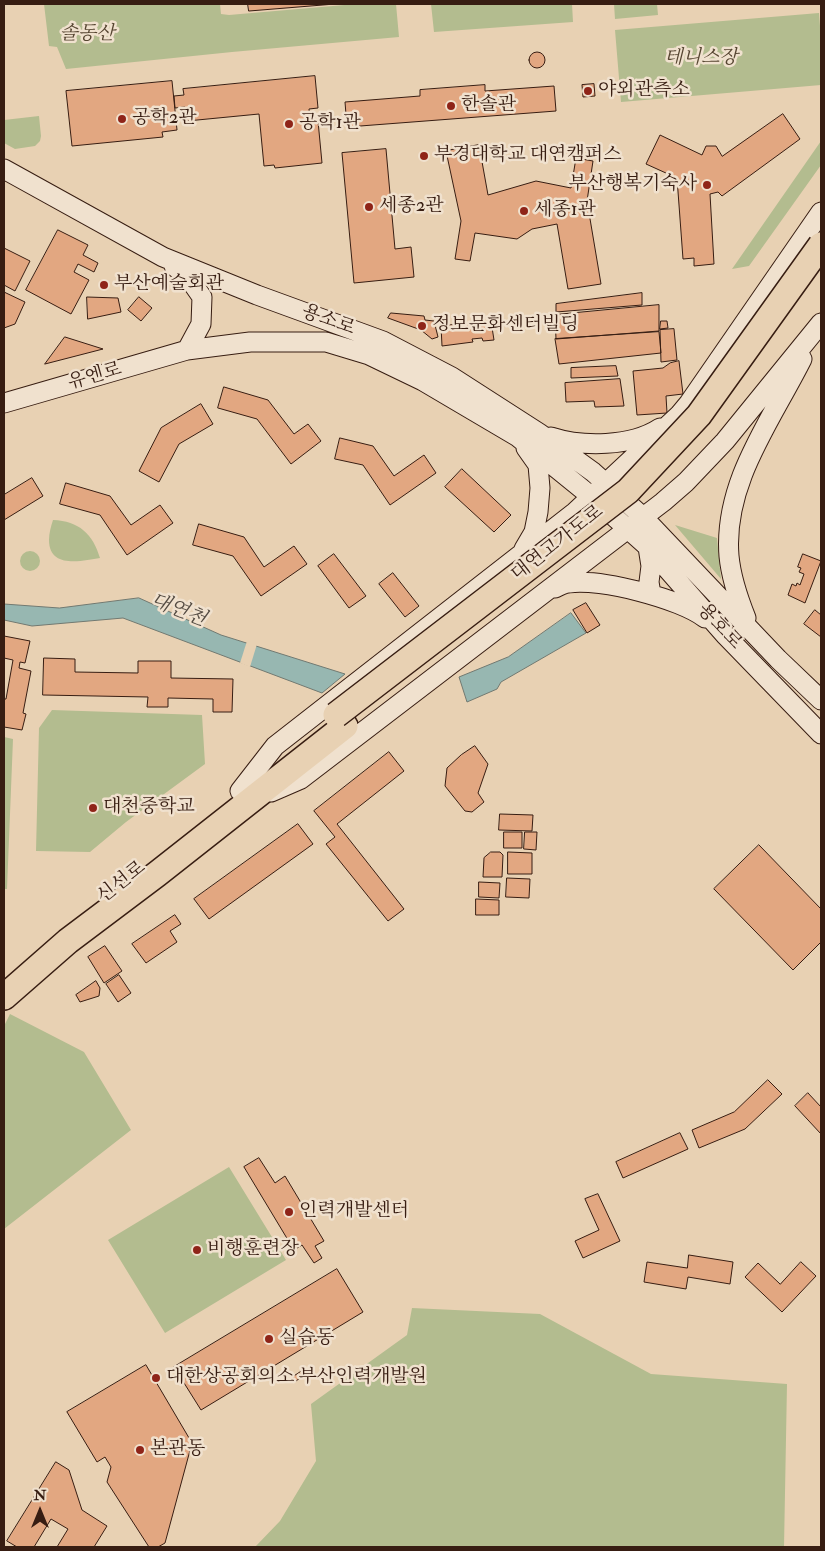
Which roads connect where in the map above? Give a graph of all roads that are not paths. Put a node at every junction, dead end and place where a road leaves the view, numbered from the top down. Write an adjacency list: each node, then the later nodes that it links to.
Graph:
1 (4, 169): 4 (main road, 용소로)
2 (821, 212): 10 (main road)
3 (821, 245): 23 (highway, 대연고가도로, bridge)
4 (163, 256): 7 (main road); 11 (main road, 용소로)
5 (821, 271): 23 (highway, 대연고가도로)
6 (821, 323): 15 (main road); 20 (main road)
7 (187, 350): 8 (main road, 유엔로); 9 (main road, 유엔로)
8 (369, 355): 12 (main road, 용소로)
9 (4, 403)
10 (679, 415): 11 (main road); 13 (main road)
11 (539, 433): 13 (main road, 용소로)
12 (518, 437): 14 (main road, 용소로); 17 (main road)
13 (606, 484): 14 (main road); 15 (main road, 용소로)
14 (592, 497): 15 (main road, 용소로); 17 (main road)
15 (631, 518): 16 (main road, 용호로); 18 (main road); 20 (main road, 용호로)
16 (648, 547): 19 (main road); 21 (main road, 용호로)
17 (521, 554): 25 (main road)
18 (546, 591): 19 (main road); 25 (main road)
19 (651, 594): 21 (main road)
20 (749, 626): 22 (main road, 용호로)
21 (726, 636): 24 (main road, 용호로)
22 (821, 700)
23 (340, 721): 25 (highway, 대연고가도로)
24 (821, 734)
25 (245, 796): 26 (highway, 신선로); 27 (highway)
26 (4, 975)
27 (4, 997)

